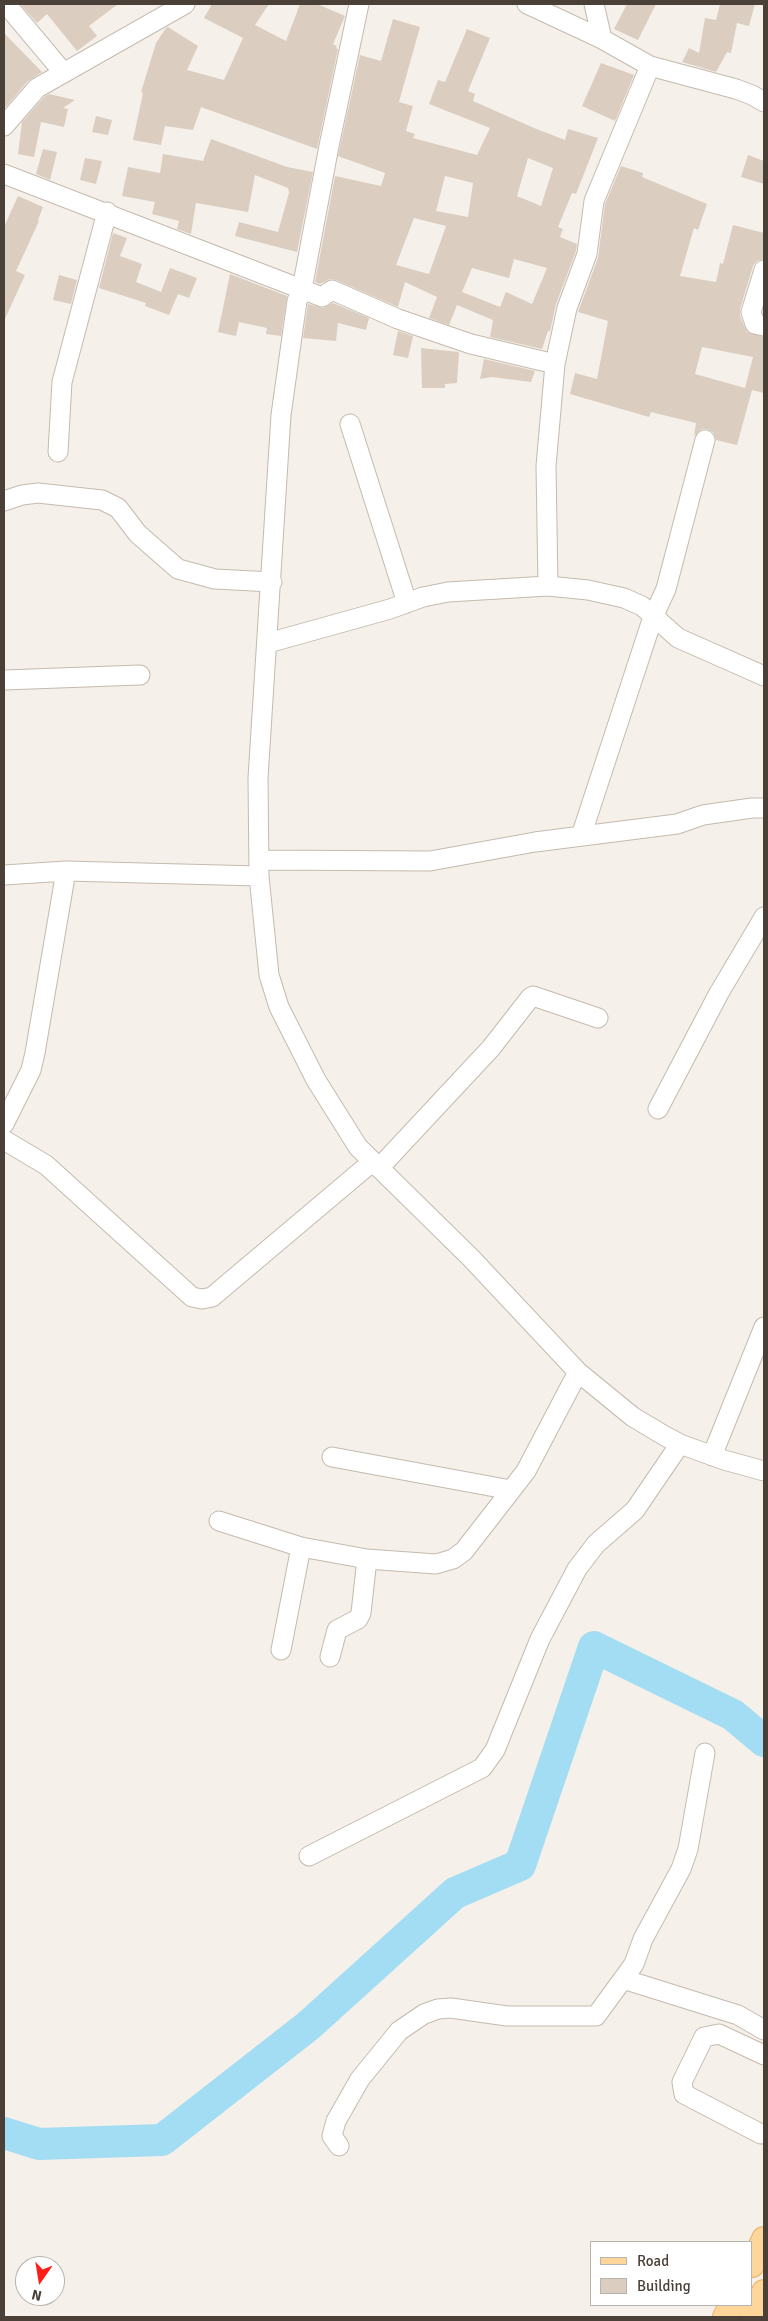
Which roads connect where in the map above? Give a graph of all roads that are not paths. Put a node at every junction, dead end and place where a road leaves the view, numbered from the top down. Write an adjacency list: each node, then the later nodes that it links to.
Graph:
1 (6, 4): 8 (street)
2 (185, 4): 8 (street)
3 (359, 4): 14 (street)
4 (527, 4): 6 (street)
5 (594, 4): 6 (street)
6 (602, 39): 7 (street)
7 (650, 66): 9 (street); 16 (street)
8 (63, 72): 10 (street)
9 (764, 102)
10 (4, 126)
11 (4, 174): 12 (street)
12 (108, 212): 14 (street); 19 (street)
13 (764, 270): 15 (street)
14 (302, 289): 16 (street); 21 (street)
15 (764, 326)
16 (556, 364): 22 (street)
17 (350, 424): 23 (street)
18 (705, 440): 24 (street)
19 (58, 452)
20 (4, 501): 21 (street)
21 (272, 582): 25 (street)
22 (548, 586): 23 (street); 24 (street)
23 (407, 603): 25 (street)
24 (653, 617): 27 (street); 30 (street)
25 (268, 643): 31 (street)
26 (140, 675): 28 (street)
27 (764, 676)
28 (4, 680)
29 (764, 808): 30 (street)
30 (581, 836): 31 (street)
31 (259, 868): 32 (street); 39 (street)
32 (66, 871): 33 (street); 37 (street)
33 (4, 874)
34 (764, 917): 36 (street)
35 (598, 1018): 39 (street)
36 (658, 1109)
37 (4, 1124)
38 (4, 1140): 39 (street)
39 (376, 1165): 41 (street)
40 (764, 1327): 43 (street)
41 (578, 1372): 42 (street); 46 (street)
42 (680, 1444): 43 (street); 53 (street)
43 (712, 1456): 45 (street)
44 (332, 1457): 46 (street)
45 (764, 1471)
46 (511, 1490): 49 (street)
47 (219, 1520): 48 (street)
48 (301, 1547): 49 (street); 50 (street)
49 (367, 1559): 51 (street)
50 (281, 1650)
51 (330, 1656)
52 (705, 1753): 54 (street)
53 (309, 1856)
54 (623, 1979): 55 (street); 58 (street)
55 (764, 2030)
56 (764, 2054): 57 (street)
57 (763, 2133)
58 (339, 2146)
59 (764, 2239): 60 (main road)
60 (753, 2262)
61 (764, 2292): 62 (main road)
62 (753, 2317)

